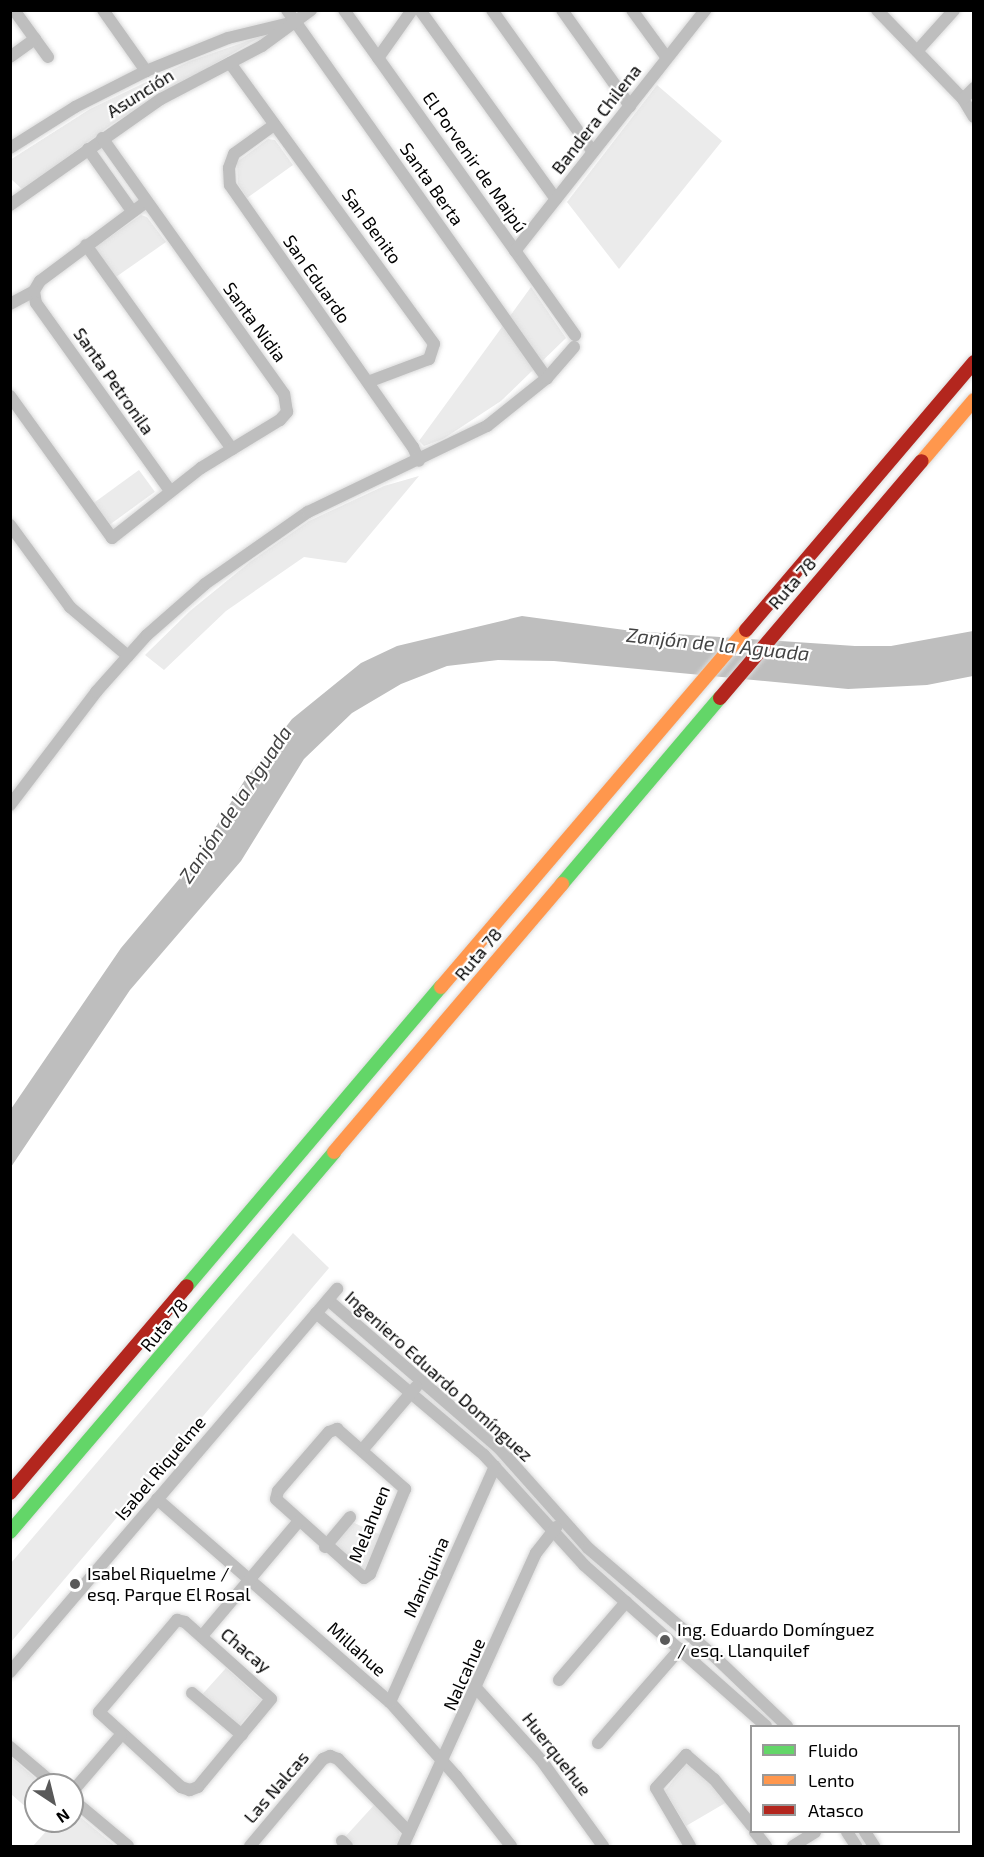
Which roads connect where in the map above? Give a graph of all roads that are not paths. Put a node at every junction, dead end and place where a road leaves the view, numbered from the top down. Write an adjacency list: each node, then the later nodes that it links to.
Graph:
1 (14, 10): 15 (street)
2 (103, 10): 22 (street)
3 (287, 10): 14 (street, Santa Berta)
4 (311, 10): 14 (street, Asunción)
5 (344, 10): 19 (street, El Porvenir de Maipú)
6 (411, 10): 19 (street)
7 (420, 10): 33 (street)
8 (492, 10): 31 (street)
9 (562, 10): 25 (street)
10 (633, 10): 20 (street)
11 (877, 10): 16 (street)
12 (954, 10): 16 (street)
13 (704, 11): 20 (street, Bandera Chilena)
14 (295, 22): 21 (street, Asunción); 22 (street, Asunción); 41 (street, Santa Berta)
15 (35, 39): 17 (street); 18 (street)
16 (918, 50): 24 (street)
17 (10, 57)
18 (48, 57)
19 (378, 58): 37 (street, El Porvenir de Maipú)
20 (667, 58): 25 (street, Bandera Chilena)
21 (230, 63): 27 (street, San Benito); 28 (street, Asunción)
22 (147, 71): 29 (street, Asunción)
23 (974, 88): 24 (street)
24 (963, 99): 26 (street)
25 (630, 106): 31 (street, Bandera Chilena)
26 (972, 112)
27 (274, 124): 42 (street, San Eduardo); 42 (street, San Benito)
28 (102, 138): 30 (street, Asunción); 34 (street, Santa Nidia)
29 (10, 148)
30 (88, 148): 32 (street, Asunción); 35 (street)
31 (593, 152): 33 (street, Bandera Chilena)
32 (13, 199)
33 (556, 199): 37 (street, Bandera Chilena)
34 (146, 202): 35 (street); 45 (street, Santa Nidia)
35 (132, 212): 36 (street)
36 (86, 245): 38 (street); 45 (street)
37 (515, 250): 41 (street, El Porvenir de Maipú)
38 (34, 291): 39 (street); 47 (street, Santa Petronila)
39 (10, 304)
40 (974, 362): 58 (highway, Ruta 78)
41 (547, 378): 46 (street)
42 (368, 382): 46 (street, San Eduardo)
43 (10, 396): 47 (street, Santa Nidia)
44 (974, 400): 64 (highway, Ruta 78)
45 (232, 449): 47 (street, Santa Nidia)
46 (419, 461): 49 (street)
47 (170, 491)
48 (10, 525): 49 (street)
49 (128, 656): 50 (street)
50 (10, 805)
51 (337, 1289): 52 (street, Isabel Riquelme)
52 (328, 1300): 53 (street, Isabel Riquelme); 54 (street, Ingeniero Eduardo Domínguez)
53 (316, 1313): 55 (street, Ingeniero Eduardo Domínguez); 59 (street, Isabel Riquelme)
54 (421, 1381): 55 (street); 61 (street, Ingeniero Eduardo Domínguez)
55 (411, 1392): 56 (street); 57 (street, Ingeniero Eduardo Domínguez)
56 (363, 1449): 62 (street, Melahuen); 65 (street, Melahuen)
57 (495, 1466): 63 (street, Ingeniero Eduardo Domínguez); 74 (street, Maniquina)
58 (10, 1493)
59 (157, 1499): 66 (street, Millahue); 70 (street, Isabel Riquelme)
60 (350, 1516): 65 (street)
61 (562, 1521): 63 (street, Nalcahue); 76 (street, Ingeniero Eduardo Domínguez)
62 (298, 1522): 65 (street, Melahuen); 66 (street)
63 (551, 1531): 67 (street, Ingeniero Eduardo Domínguez); 72 (street, Nalcahue)
64 (10, 1532)
65 (325, 1546)
66 (250, 1580): 68 (street); 74 (street, Millahue)
67 (626, 1602): 69 (street, Ingeniero Eduardo Domínguez); 71 (street)
68 (202, 1636): 77 (street, Chacay); 78 (street, Chacay)
69 (680, 1649): 75 (street, Ingeniero Eduardo Domínguez); 79 (street)
70 (10, 1672)
71 (559, 1680)
72 (477, 1689): 81 (street, Nalcahue); 95 (street, Huerquehue)
73 (192, 1693): 78 (street)
74 (390, 1702): 81 (street, Millahue)
75 (765, 1725)
76 (786, 1725)
77 (121, 1735): 78 (street, Chacay); 83 (street)
78 (242, 1735)
79 (598, 1743)
80 (10, 1747): 82 (street)
81 (444, 1762): 86 (street, Nalcahue); 94 (street, Millahue)
82 (41, 1773)
83 (84, 1778)
84 (84, 1809): 91 (street)
85 (750, 1824): 96 (street)
86 (409, 1832): 92 (street, Las Nalcas); 93 (street, Nalcahue)
87 (756, 1833): 97 (street)
88 (813, 1833): 98 (street)
89 (848, 1833): 99 (street)
90 (866, 1833): 100 (street)
91 (128, 1846)
92 (250, 1846)
93 (403, 1846)
94 (511, 1846)
95 (603, 1846)
96 (690, 1846)
97 (766, 1846)
98 (792, 1846)
99 (856, 1846)
100 (874, 1846)

